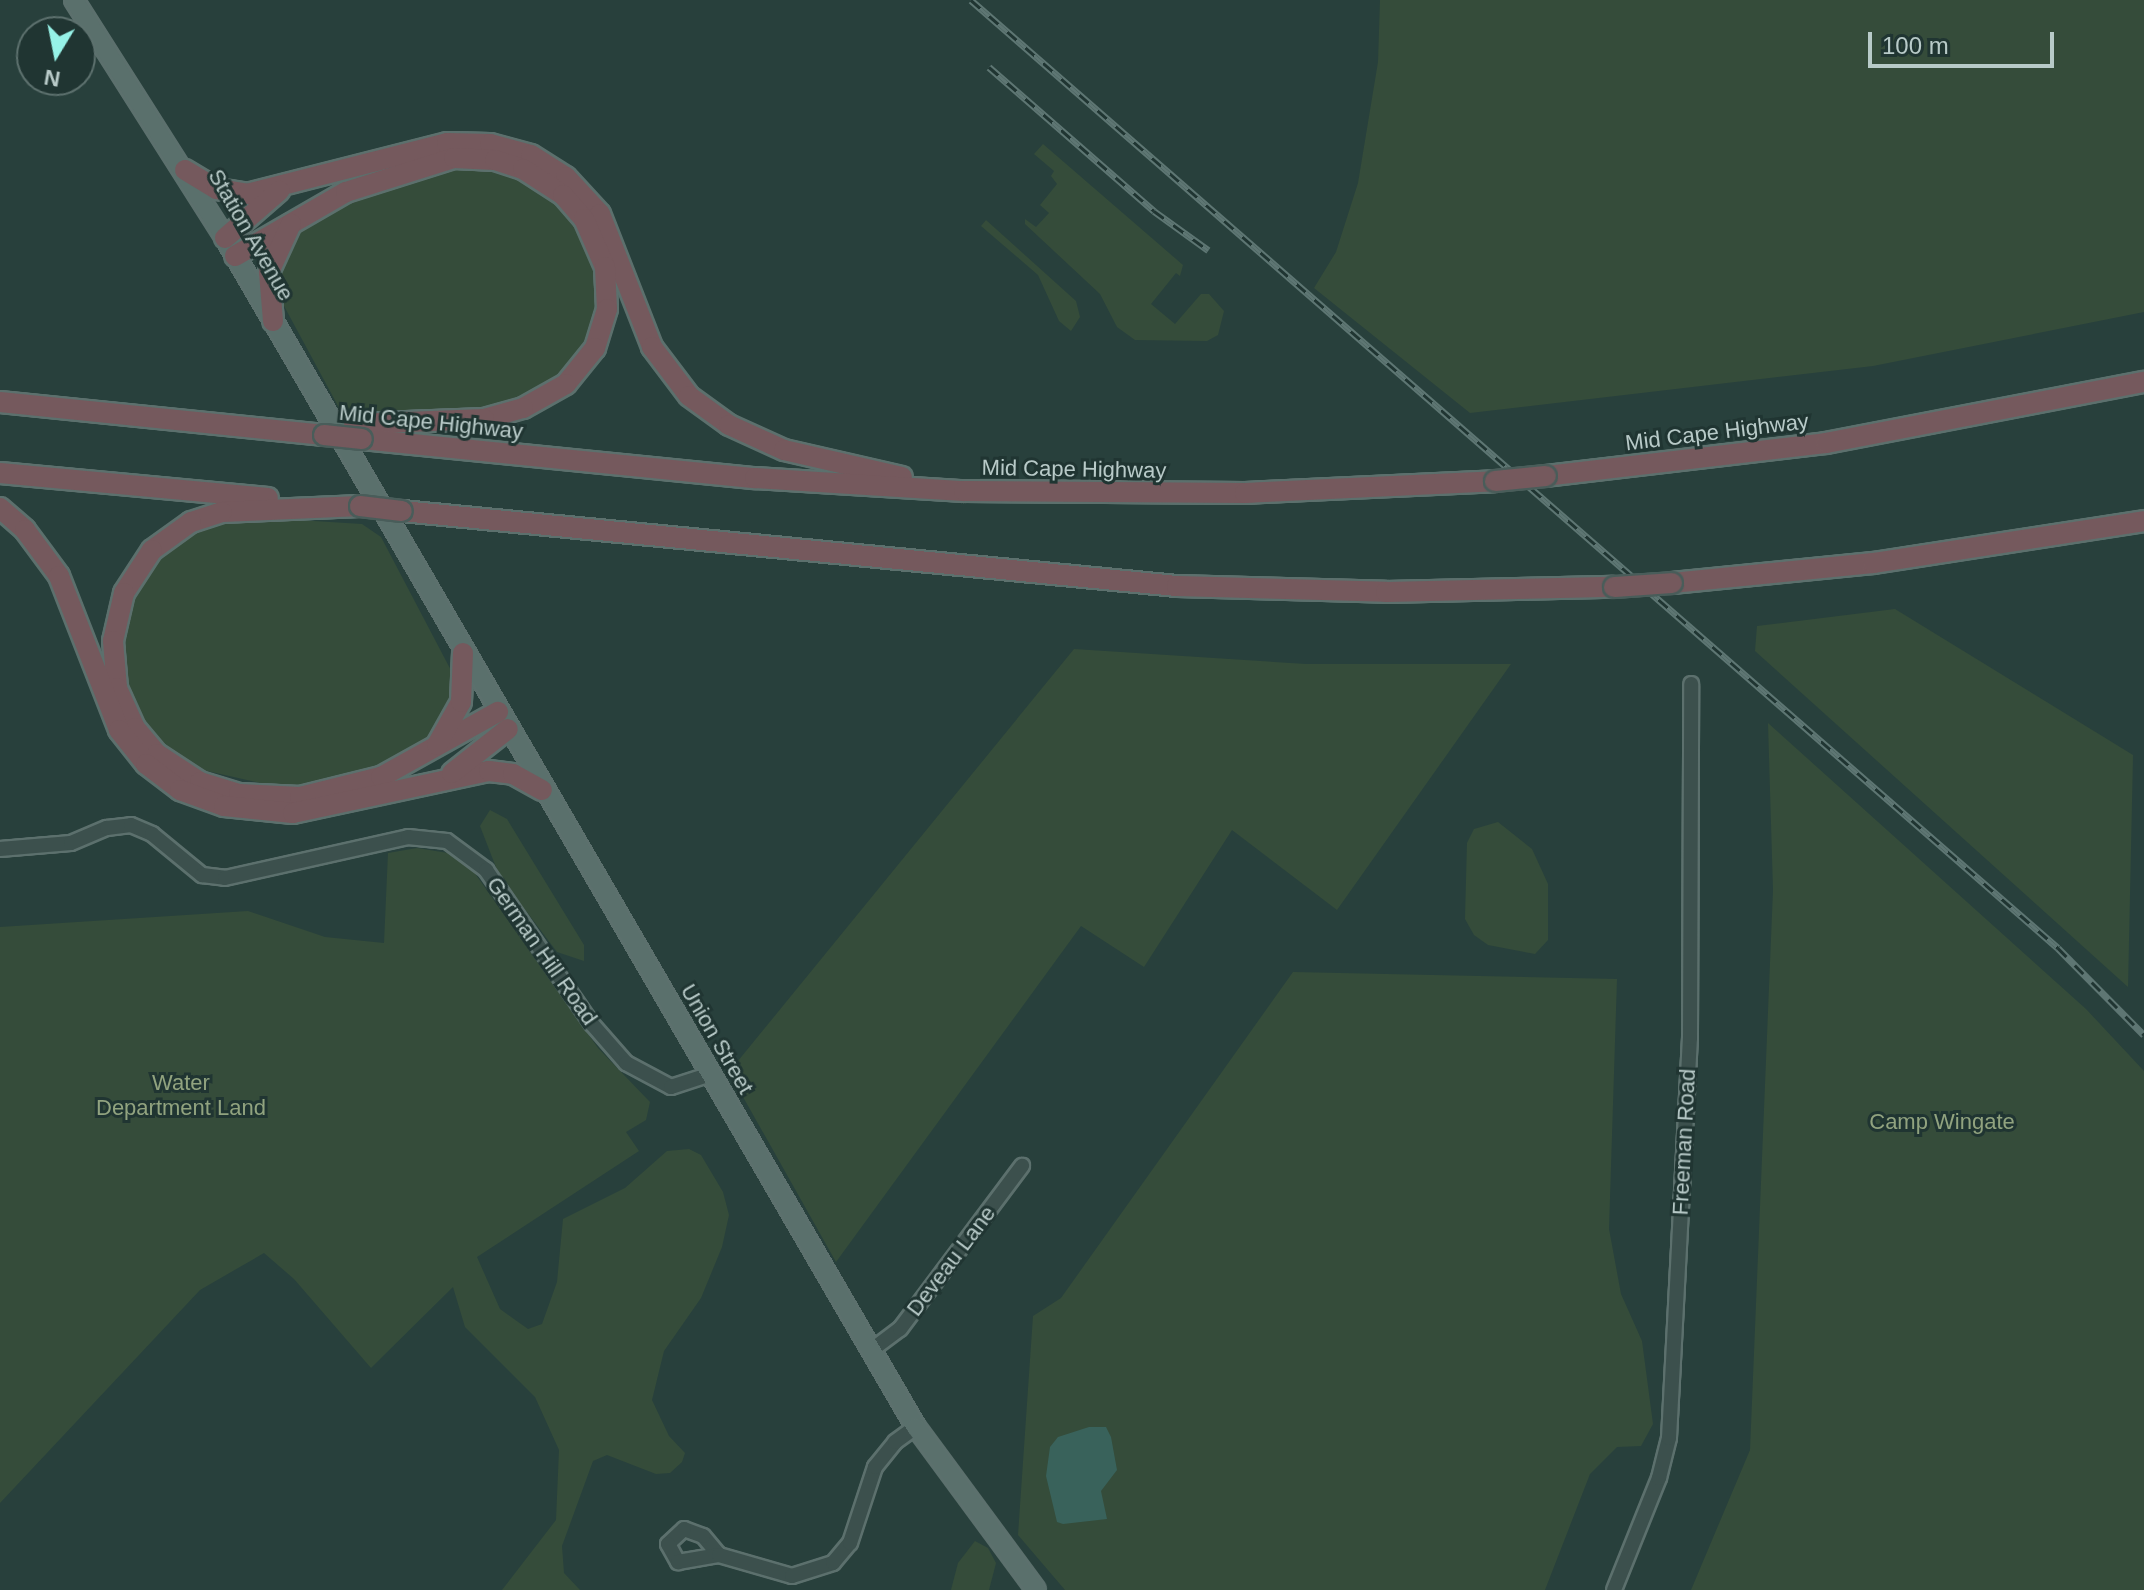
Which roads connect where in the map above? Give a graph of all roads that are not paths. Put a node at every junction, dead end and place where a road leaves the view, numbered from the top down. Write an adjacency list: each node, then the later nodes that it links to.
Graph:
1 (74, 0): 2 (main road, Station Avenue)
2 (185, 170): 3 (highway); 5 (main road, Station Avenue)
3 (293, 183): 5 (highway); 11 (highway)
4 (293, 221): 5 (highway); 6 (highway); 9 (highway)
5 (230, 247): 6 (main road, Station Avenue)
6 (273, 321): 12 (main road, Station Avenue)
7 (2144, 382): 11 (highway, Mid Cape Highway, bridge)
8 (0, 402): 9 (highway, Mid Cape Highway, bridge)
9 (358, 432): 11 (highway, Mid Cape Highway)
10 (0, 473): 12 (highway)
11 (964, 491)
12 (368, 503): 14 (highway, bridge); 15 (main road, Union Street); 18 (highway)
13 (0, 508): 19 (highway)
14 (2144, 521)
15 (463, 653): 17 (main road, Union Street); 18 (highway)
16 (1691, 684): 28 (street, Freeman Road)
17 (503, 721): 18 (highway); 19 (highway); 20 (main road, Union Street)
18 (435, 749)
19 (442, 780): 20 (highway)
20 (542, 790): 22 (main road, Union Street)
21 (0, 849): 22 (street, German Hill Road)
22 (709, 1075): 24 (main road, Union Street)
23 (1022, 1166): 24 (street, Deveau Lane)
24 (873, 1349): 25 (main road, Union Street)
25 (916, 1427): 26 (street); 27 (main road, Union Street)
26 (719, 1555)
27 (1036, 1590)
28 (1614, 1590)

